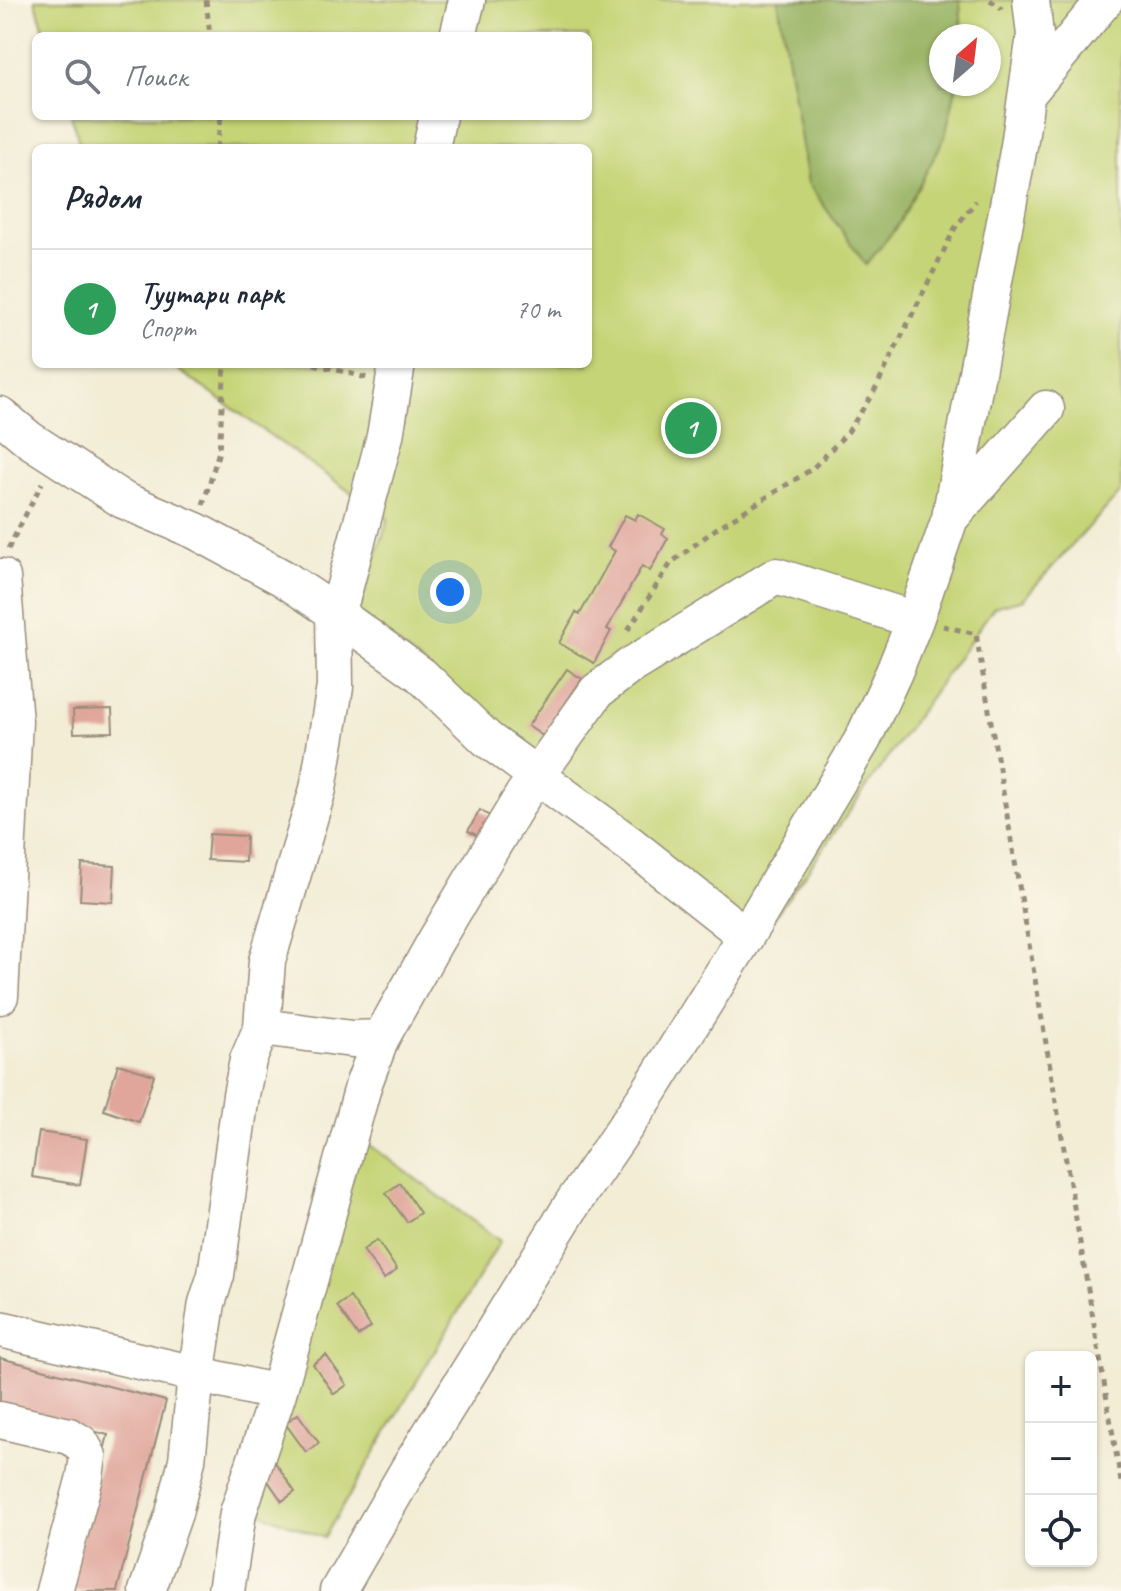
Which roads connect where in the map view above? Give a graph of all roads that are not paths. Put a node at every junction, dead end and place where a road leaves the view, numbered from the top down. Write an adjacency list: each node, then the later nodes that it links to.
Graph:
1 (467, 0): 4 (street)
2 (1031, 0): 5 (street)
3 (1105, 0): 5 (street)
4 (459, 32)
5 (1026, 95): 11 (street)
6 (437, 120): 7 (street)
7 (432, 144)
8 (396, 375): 13 (street)
9 (1046, 409): 11 (street)
10 (0, 415): 13 (street)
11 (950, 518): 14 (street)
12 (2, 577): 17 (street)
13 (334, 612): 15 (street); 18 (street)
14 (915, 620): 15 (street); 16 (street)
15 (539, 776): 16 (street); 19 (street)
16 (746, 936): 27 (street)
17 (0, 996)
18 (262, 1027): 19 (street); 21 (street)
19 (381, 1038): 22 (street)
20 (0, 1329): 21 (street)
21 (196, 1376): 22 (street); 25 (street)
22 (278, 1393): 26 (street)
23 (0, 1420): 24 (street)
24 (54, 1591)
25 (147, 1591)
26 (226, 1591)
27 (338, 1591)

